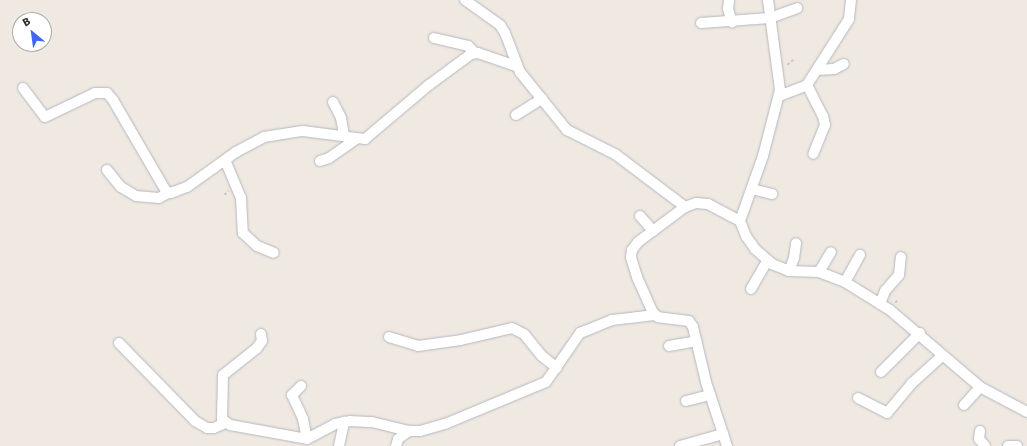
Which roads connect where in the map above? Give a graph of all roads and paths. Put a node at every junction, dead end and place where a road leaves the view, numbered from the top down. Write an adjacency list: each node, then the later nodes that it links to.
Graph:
1 (465, 0): 12 (street)
2 (729, 0): 7 (street)
3 (768, 0): 6 (street)
4 (851, 0): 13 (street)
5 (797, 8): 6 (street)
6 (770, 18): 7 (street); 16 (street)
7 (732, 22): 8 (street)
8 (701, 23)
9 (434, 38): 10 (street)
10 (475, 53): 12 (street); 21 (street)
11 (844, 64): 13 (street)
12 (516, 66): 17 (street)
13 (817, 70): 14 (street)
14 (807, 85): 16 (street); 22 (street)
15 (23, 88): 27 (street)
16 (779, 96): 26 (street)
17 (542, 99): 19 (street); 29 (street)
18 (333, 102): 20 (street)
19 (516, 115)
20 (344, 135): 21 (street); 23 (street)
21 (356, 139): 24 (street)
22 (813, 154)
23 (225, 160): 27 (street); 35 (street)
24 (320, 161)
25 (107, 170): 27 (street)
26 (752, 189): 28 (street); 31 (street)
27 (168, 193)
28 (772, 194)
29 (686, 207): 31 (street); 32 (street)
30 (640, 216): 32 (street)
31 (740, 221): 38 (street)
32 (653, 231): 44 (street)
33 (796, 243): 39 (street)
34 (831, 252): 40 (street)
35 (274, 253)
36 (860, 256): 41 (street)
37 (901, 257): 43 (street)
38 (767, 260): 39 (street); 42 (street)
39 (789, 271): 40 (street)
40 (819, 272): 41 (street)
41 (845, 282): 43 (street)
42 (751, 289)
43 (880, 304): 45 (street)
44 (655, 315): 48 (street); 52 (street)
45 (920, 333): 51 (street); 53 (street)
46 (261, 334): 62 (street)
47 (389, 336): 52 (street)
48 (697, 341): 50 (street); 56 (street)
49 (120, 343): 62 (street)
50 (669, 346)
51 (942, 356): 55 (street); 57 (street)
52 (557, 368): 63 (street)
53 (882, 372)
54 (301, 386): 66 (street)
55 (980, 387): 59 (street); 60 (street)
56 (710, 395): 58 (street); 65 (street)
57 (858, 398)
58 (686, 401)
59 (964, 405)
60 (1027, 412)
61 (344, 422): 63 (street); 66 (street); 67 (street)
62 (226, 423): 66 (street)
63 (409, 431): 68 (street)
64 (980, 431): 71 (street)
65 (723, 434): 69 (street); 70 (street)
66 (307, 439)
67 (339, 446)
68 (396, 446)
69 (680, 446)
70 (727, 446)
71 (985, 446)
72 (1008, 446): 73 (street)
73 (1017, 446)

